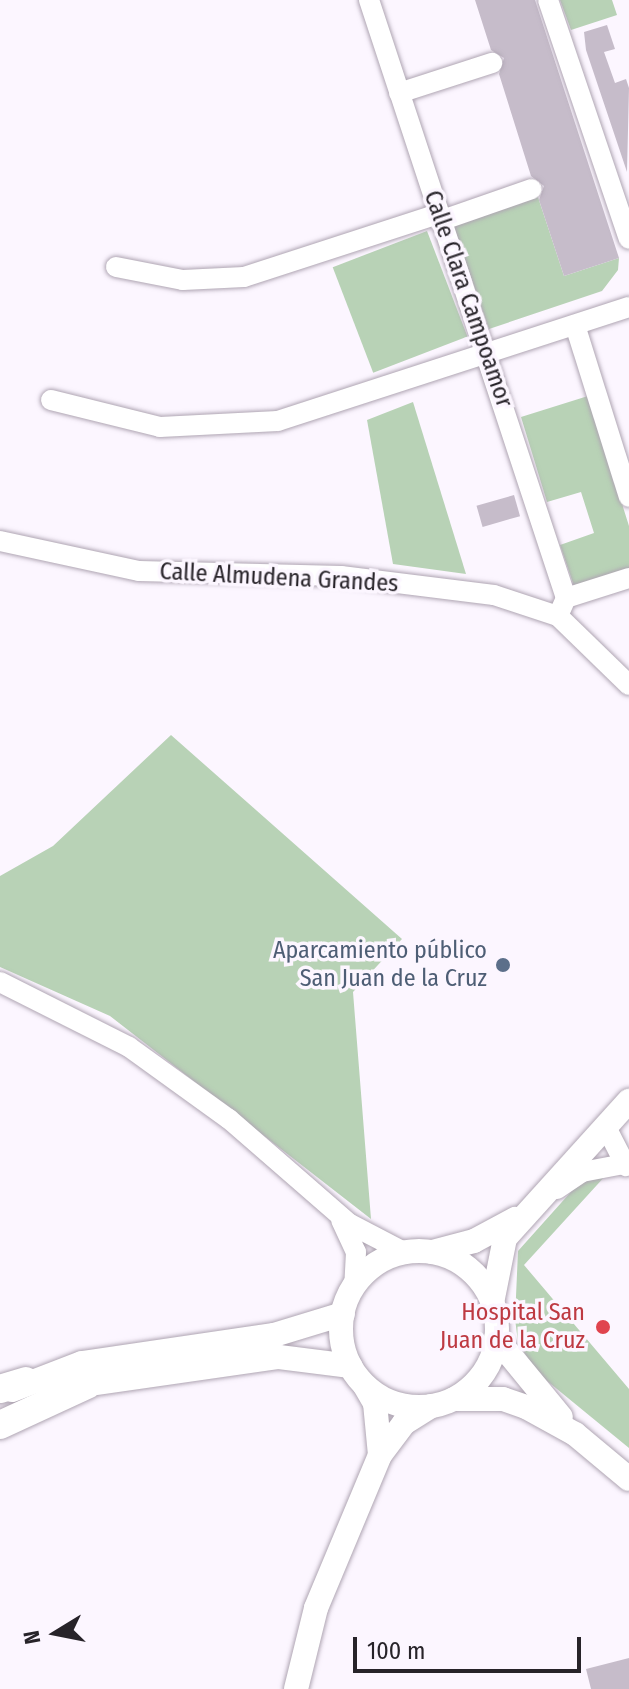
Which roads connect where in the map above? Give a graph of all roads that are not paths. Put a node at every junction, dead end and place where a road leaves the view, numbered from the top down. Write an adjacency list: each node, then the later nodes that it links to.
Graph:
1 (369, 0): 4 (street, Calle Clara Campoamor)
2 (548, 0): 7 (street)
3 (492, 63): 4 (street)
4 (399, 93): 6 (street, Calle Clara Campoamor)
5 (532, 189): 6 (street)
6 (439, 218): 9 (street); 12 (street, Calle Clara Campoamor)
7 (624, 218): 8 (street)
8 (629, 239)
9 (116, 267)
10 (628, 306): 11 (street)
11 (575, 325): 12 (street); 14 (street)
12 (488, 355): 13 (street); 17 (street, Calle Clara Campoamor)
13 (51, 400)
14 (629, 497)
15 (0, 541): 17 (street, Calle Almudena Grandes)
16 (629, 578): 17 (street)
17 (562, 607): 18 (street, Calle Almudena Grandes)
18 (629, 685)
19 (0, 982): 24 (street)
20 (629, 1101): 21 (main road)
21 (606, 1127): 22 (street); 23 (main road)
22 (627, 1164): 23 (street)
23 (532, 1206): 26 (main road); 28 (main road)
24 (338, 1213): 25 (street); 27 (street)
25 (404, 1252): 26 (main road); 27 (main road)
26 (432, 1252): 28 (main road)
27 (354, 1285): 29 (main road)
28 (492, 1303): 30 (main road)
29 (343, 1314): 31 (main road); 32 (main road)
30 (496, 1338): 35 (main road); 38 (main road)
31 (357, 1375): 33 (main road); 35 (main road); 39 (main road)
32 (13, 1385): 34 (main road)
33 (87, 1385): 36 (main road); 37 (highway)
34 (0, 1398)
35 (441, 1403): 38 (main road); 39 (main road)
36 (0, 1411)
37 (0, 1425)
38 (575, 1434): 40 (main road)
39 (380, 1455): 41 (main road)
40 (629, 1479)
41 (296, 1689)

